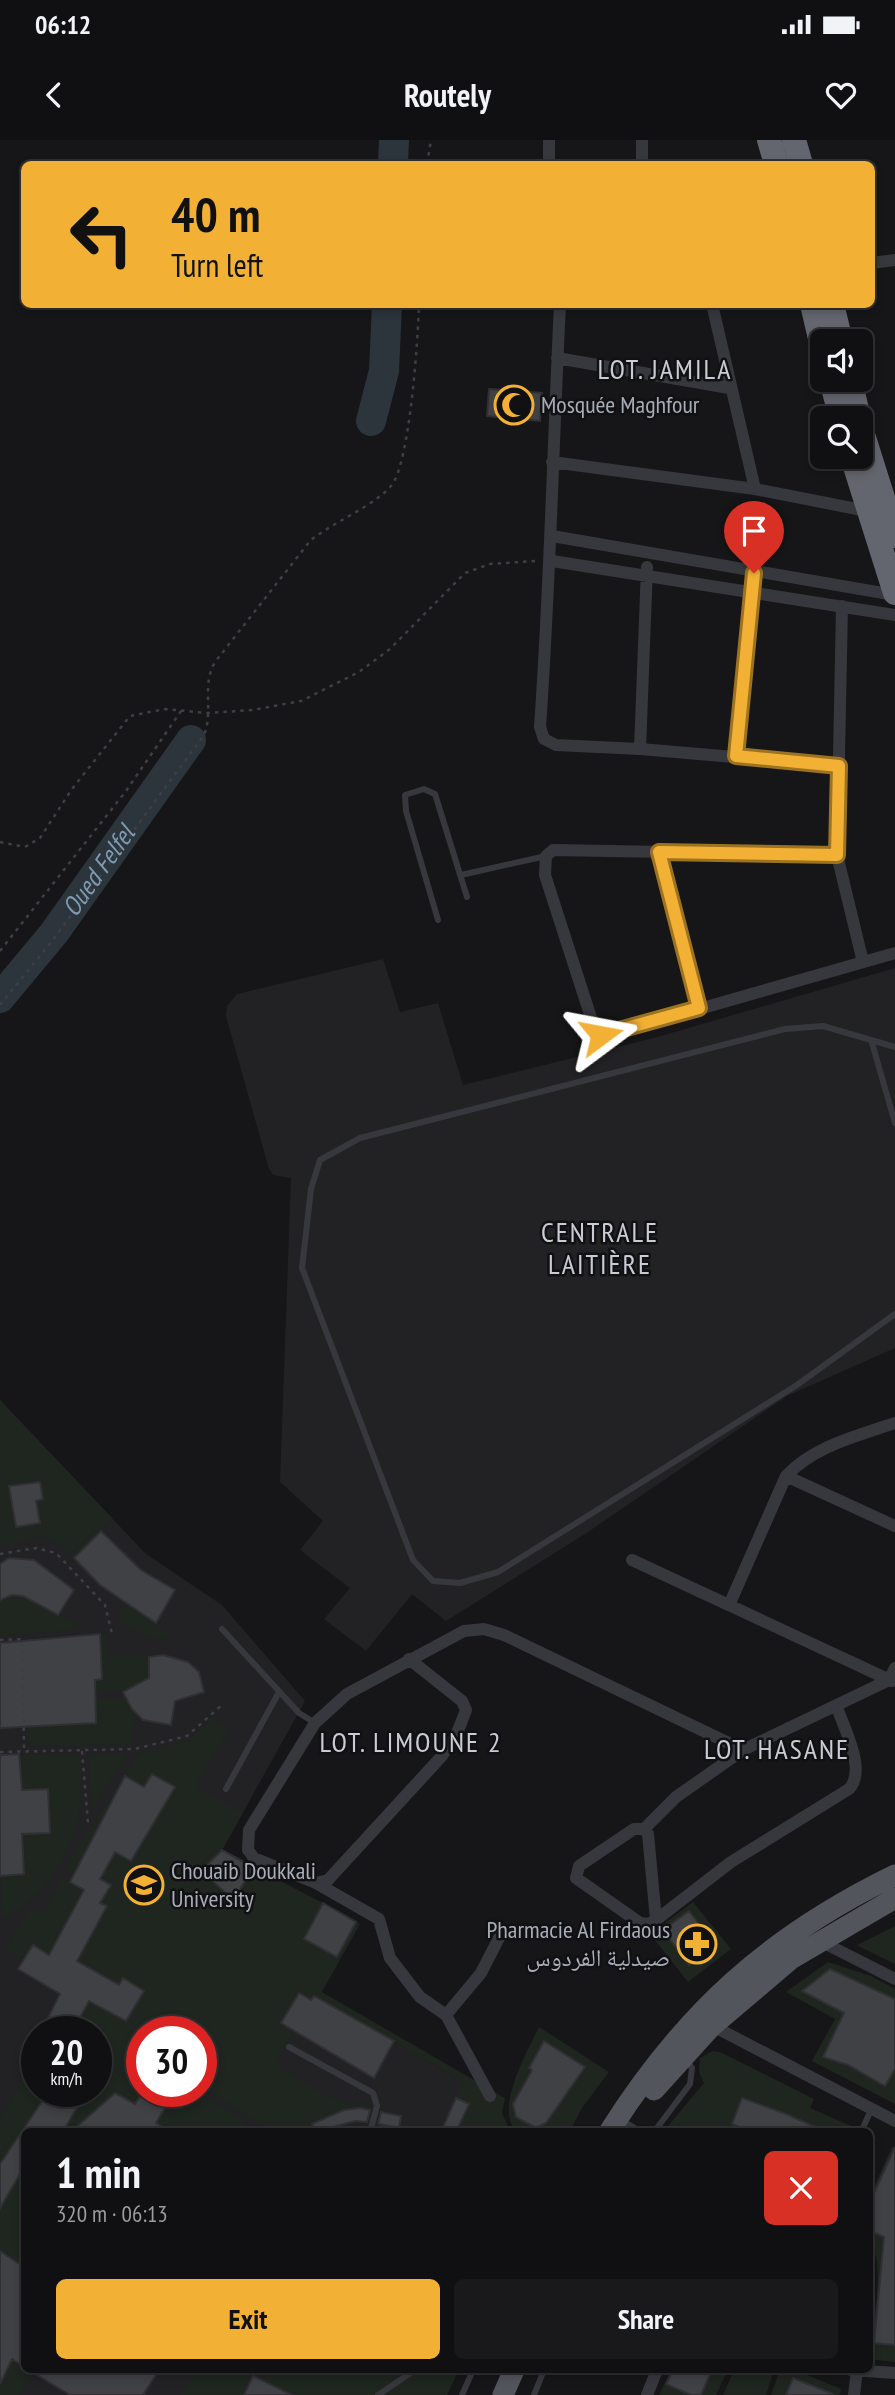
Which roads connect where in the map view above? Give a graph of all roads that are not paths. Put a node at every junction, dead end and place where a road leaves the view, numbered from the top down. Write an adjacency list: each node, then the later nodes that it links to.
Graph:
1 (549, 140): 5 (street)
2 (642, 140): 6 (street)
3 (769, 140): 7 (highway)
4 (794, 140): 8 (highway)
5 (549, 161)
6 (642, 161)
7 (775, 161)
8 (799, 161)
9 (895, 260): 10 (street)
10 (875, 263)
11 (560, 308): 17 (street)
12 (713, 308): 18 (street)
13 (813, 308): 15 (highway)
14 (833, 308): 16 (highway)
15 (818, 329)
16 (838, 329)
17 (558, 358): 18 (street); 19 (street)
18 (729, 388): 22 (street)
19 (552, 462): 22 (street); 24 (street)
20 (855, 469): 23 (highway)
21 (871, 469): 25 (highway)
22 (755, 489): 23 (street)
23 (867, 511): 25 (highway)
24 (552, 536): 26 (street); 27 (street)
25 (890, 545): 31 (highway)
26 (648, 555): 28 (street); 29 (street)
27 (552, 561): 29 (street); 34 (street)
28 (754, 573): 30 (street); 31 (street)
29 (646, 574): 30 (street); 34 (street)
30 (753, 591): 32 (street); 35 (street)
31 (895, 594)
32 (842, 606): 33 (street); 36 (street)
33 (895, 615)
34 (640, 748): 35 (street)
35 (736, 756): 36 (street)
36 (839, 766): 38 (street)
37 (659, 852): 38 (street); 39 (street); 45 (street)
38 (837, 855): 44 (street)
39 (546, 856): 40 (lane); 45 (street)
40 (461, 875): 41 (lane); 42 (lane)
41 (467, 897)
42 (438, 920)
43 (895, 953): 44 (street)
44 (863, 962): 45 (street)
45 (699, 1008)
46 (872, 1043): 47 (lane); 48 (lane); 49 (lane)
47 (895, 1047)
48 (895, 1124)
49 (895, 1314)
50 (895, 1423): 51 (street)
51 (786, 1476): 52 (street); 54 (street)
52 (895, 1526)
53 (632, 1560): 54 (street)
54 (730, 1603): 57 (street)
55 (222, 1629): 58 (lane)
56 (409, 1659): 60 (street); 61 (street); 65 (street)
57 (893, 1677): 59 (street)
58 (279, 1692): 60 (lane); 62 (lane)
59 (837, 1707): 61 (street); 67 (street)
60 (315, 1723): 65 (street)
61 (743, 1750): 63 (street)
62 (226, 1789)
63 (644, 1829): 67 (street); 67 (street)
64 (895, 1875): 68 (main road)
65 (316, 1883): 72 (street)
66 (895, 1898): 70 (main road)
67 (656, 1920)
68 (801, 1927): 70 (street); 73 (main road)
69 (501, 1934): 72 (street)
70 (819, 1941): 71 (street); 73 (main road)
71 (895, 1979)
72 (446, 2015): 76 (street)
73 (706, 2020): 75 (main road); 77 (street); 80 (main road)
74 (289, 2047): 79 (lane)
75 (684, 2056): 81 (main road); 82 (lane)
76 (490, 2096)
77 (871, 2109): 78 (street); 83 (lane)
78 (895, 2121)
79 (371, 2128)
80 (627, 2128)
81 (628, 2128)
82 (657, 2128)
83 (863, 2128)
84 (873, 2371): 85 (street)
85 (895, 2372)
86 (411, 2373): 93 (lane)
87 (472, 2373): 94 (lane)
88 (499, 2373): 95 (main road)
89 (513, 2373): 96 (main road)
90 (543, 2373): 97 (lane)
91 (656, 2373): 98 (street)
92 (855, 2373): 99 (street)
93 (378, 2395)
94 (462, 2395)
95 (490, 2395)
96 (503, 2395)
97 (534, 2395)
98 (647, 2395)
99 (854, 2395)

